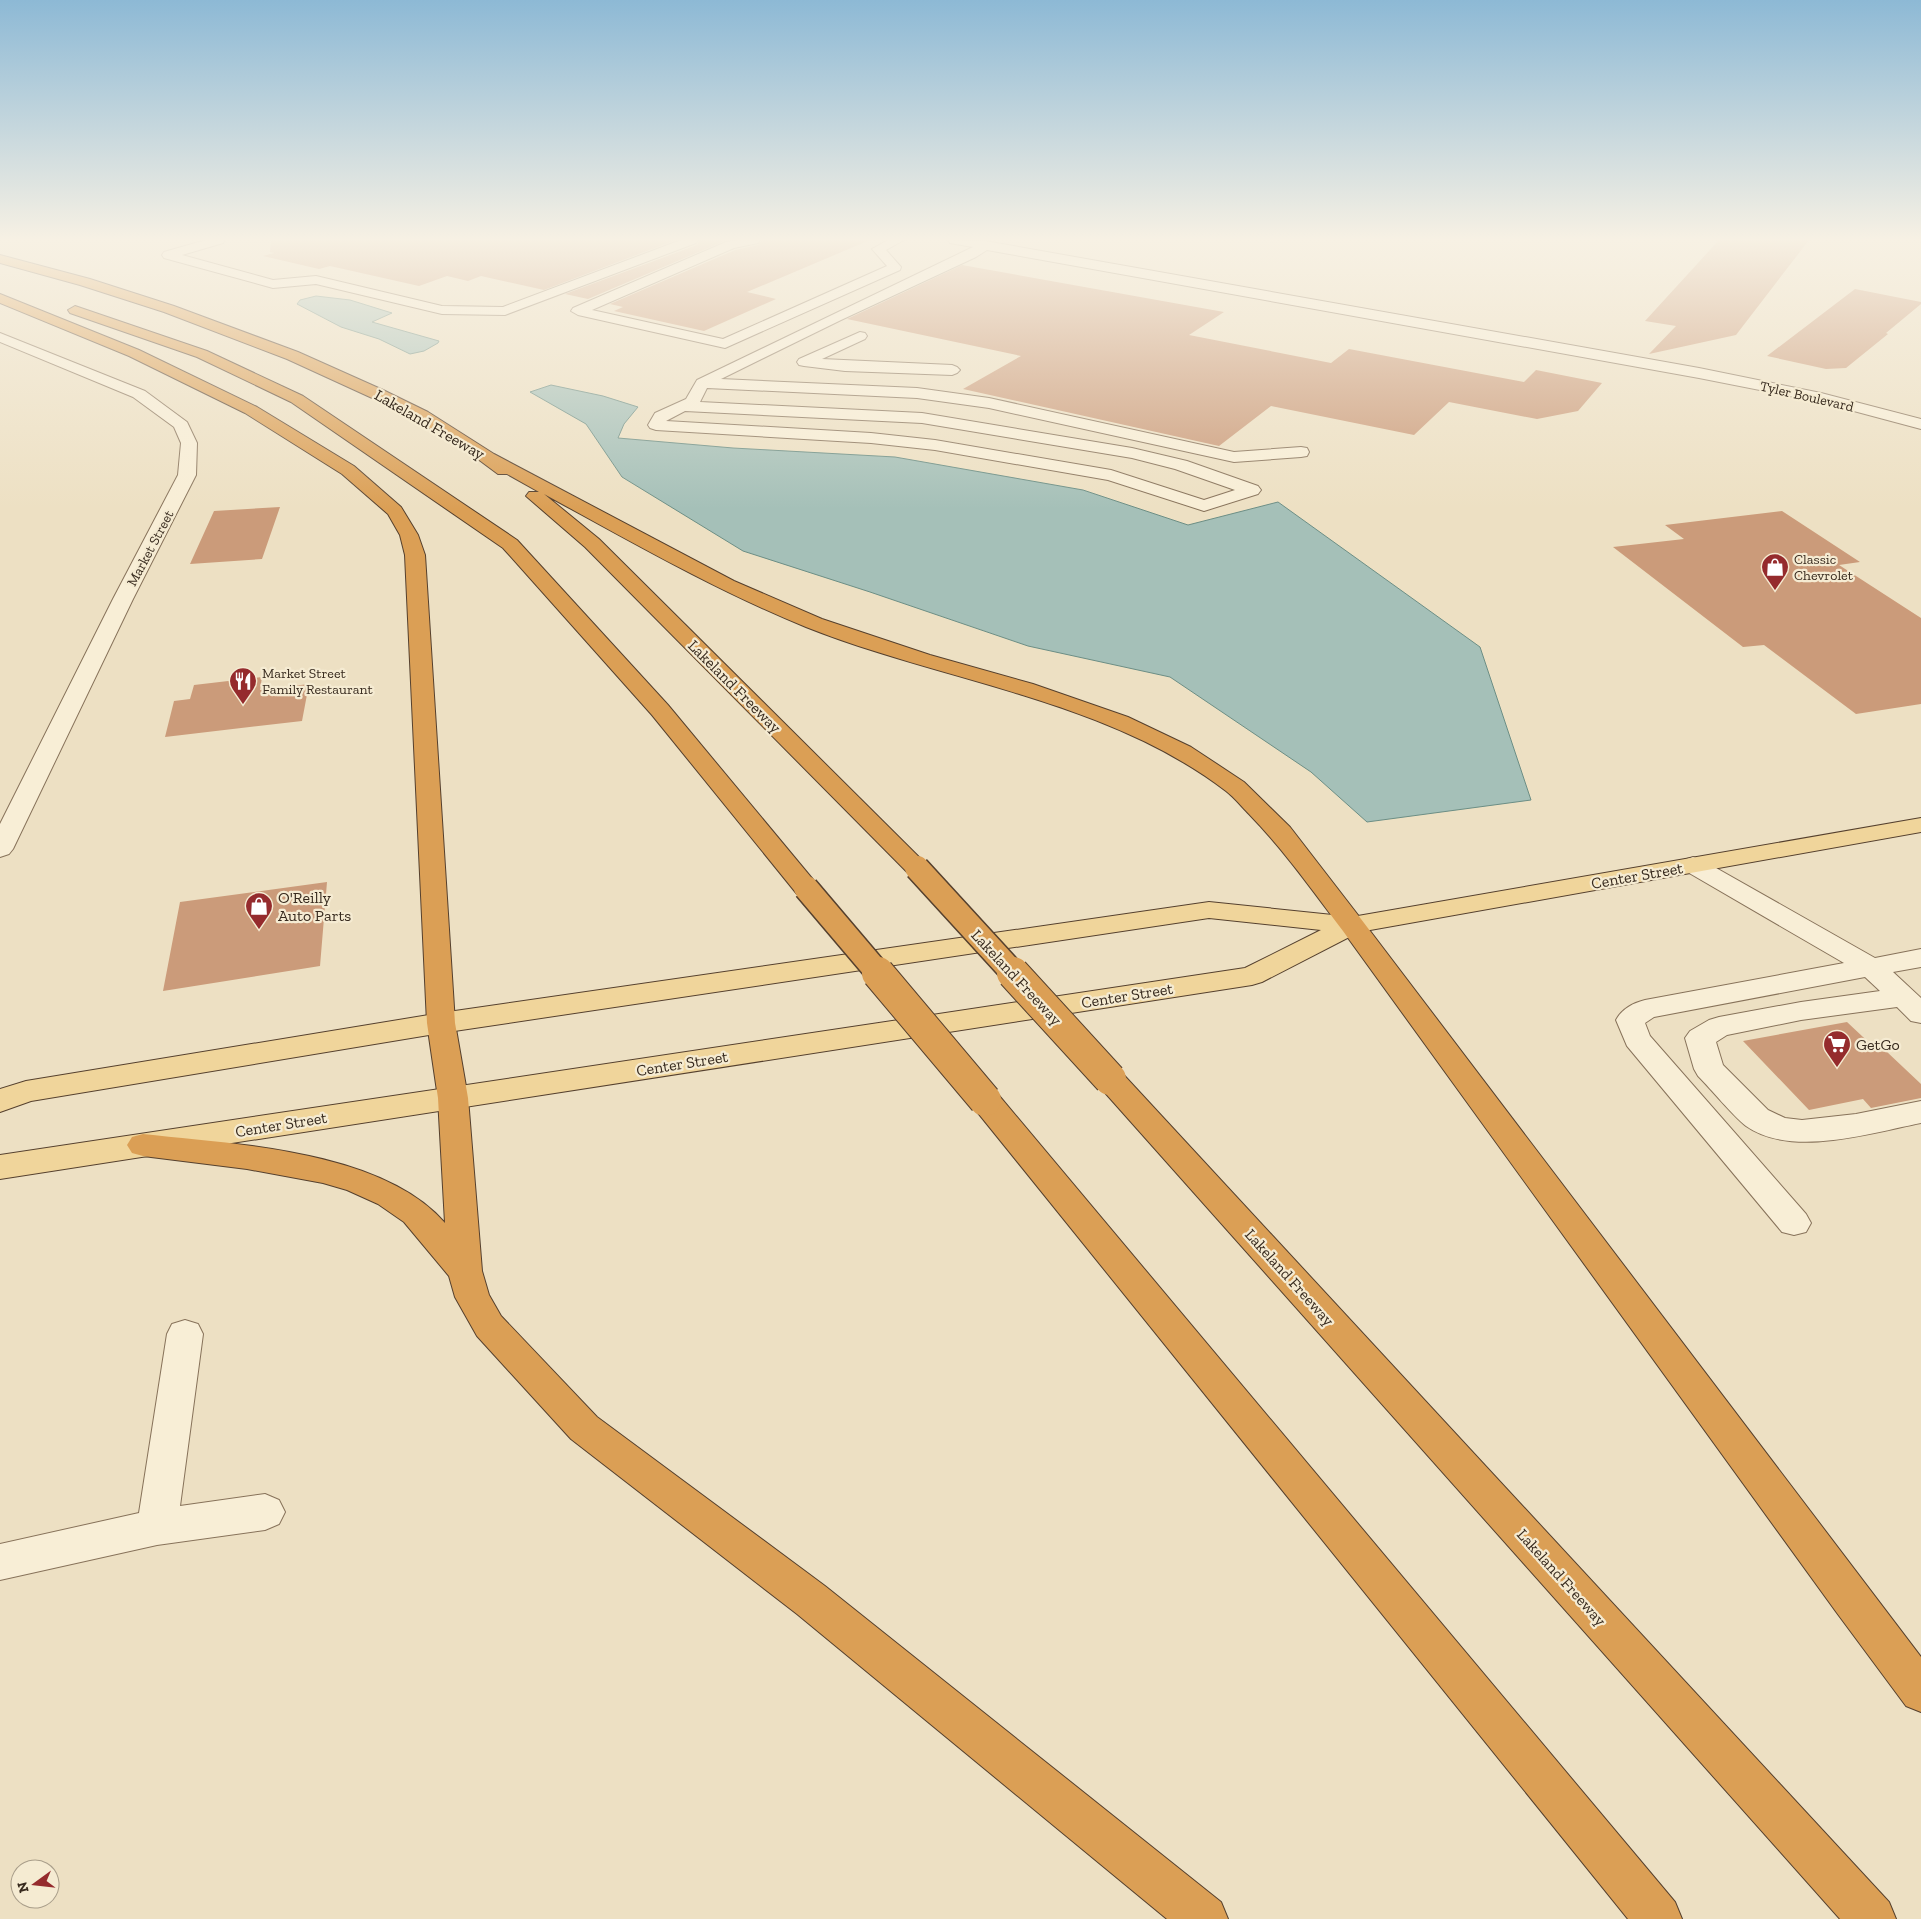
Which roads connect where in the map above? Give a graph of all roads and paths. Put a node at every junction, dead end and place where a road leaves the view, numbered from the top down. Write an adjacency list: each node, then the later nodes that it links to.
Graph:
1 (77, 330): 27 (highway)
2 (129, 330): 41 (highway, bridge)
3 (224, 330): 19 (highway, Lakeland Freeway)
4 (661, 330): 5 (street)
5 (757, 330)
6 (813, 330): 11 (street)
7 (1455, 330): 17 (street, Tyler Boulevard)
8 (860, 336): 12 (street)
9 (0, 337): 21 (street, Market Street)
10 (925, 355): 13 (street)
11 (755, 357): 12 (street); 15 (street)
12 (794, 361): 13 (street)
13 (898, 368): 14 (street)
14 (952, 370)
15 (702, 383): 16 (street); 18 (street)
16 (683, 406): 16 (street)
17 (1921, 424)
18 (1301, 452)
19 (489, 458): 23 (highway); 42 (highway, Lakeland Freeway, bridge)
20 (1921, 825): 22 (main road, Center Street)
21 (0, 849)
22 (1693, 865): 23 (main road, Center Street); 25 (street)
23 (1352, 925): 27 (main road, Center Street); 28 (main road, Center Street); 39 (highway)
24 (1921, 958): 25 (street)
25 (1871, 967): 26 (street); 33 (street)
26 (1912, 1005): 30 (street)
27 (441, 1023): 28 (highway); 29 (main road, Center Street)
28 (453, 1098): 31 (main road, Center Street); 34 (highway)
29 (0, 1101)
30 (1921, 1112)
31 (143, 1145): 32 (main road, Center Street); 34 (highway)
32 (0, 1166)
33 (1794, 1223)
34 (465, 1271): 40 (highway)
35 (185, 1334): 37 (street)
36 (264, 1512): 37 (street)
37 (157, 1527): 38 (street)
38 (0, 1562)
39 (1921, 1691)
40 (1204, 1919)
41 (1658, 1919)
42 (1872, 1919)

